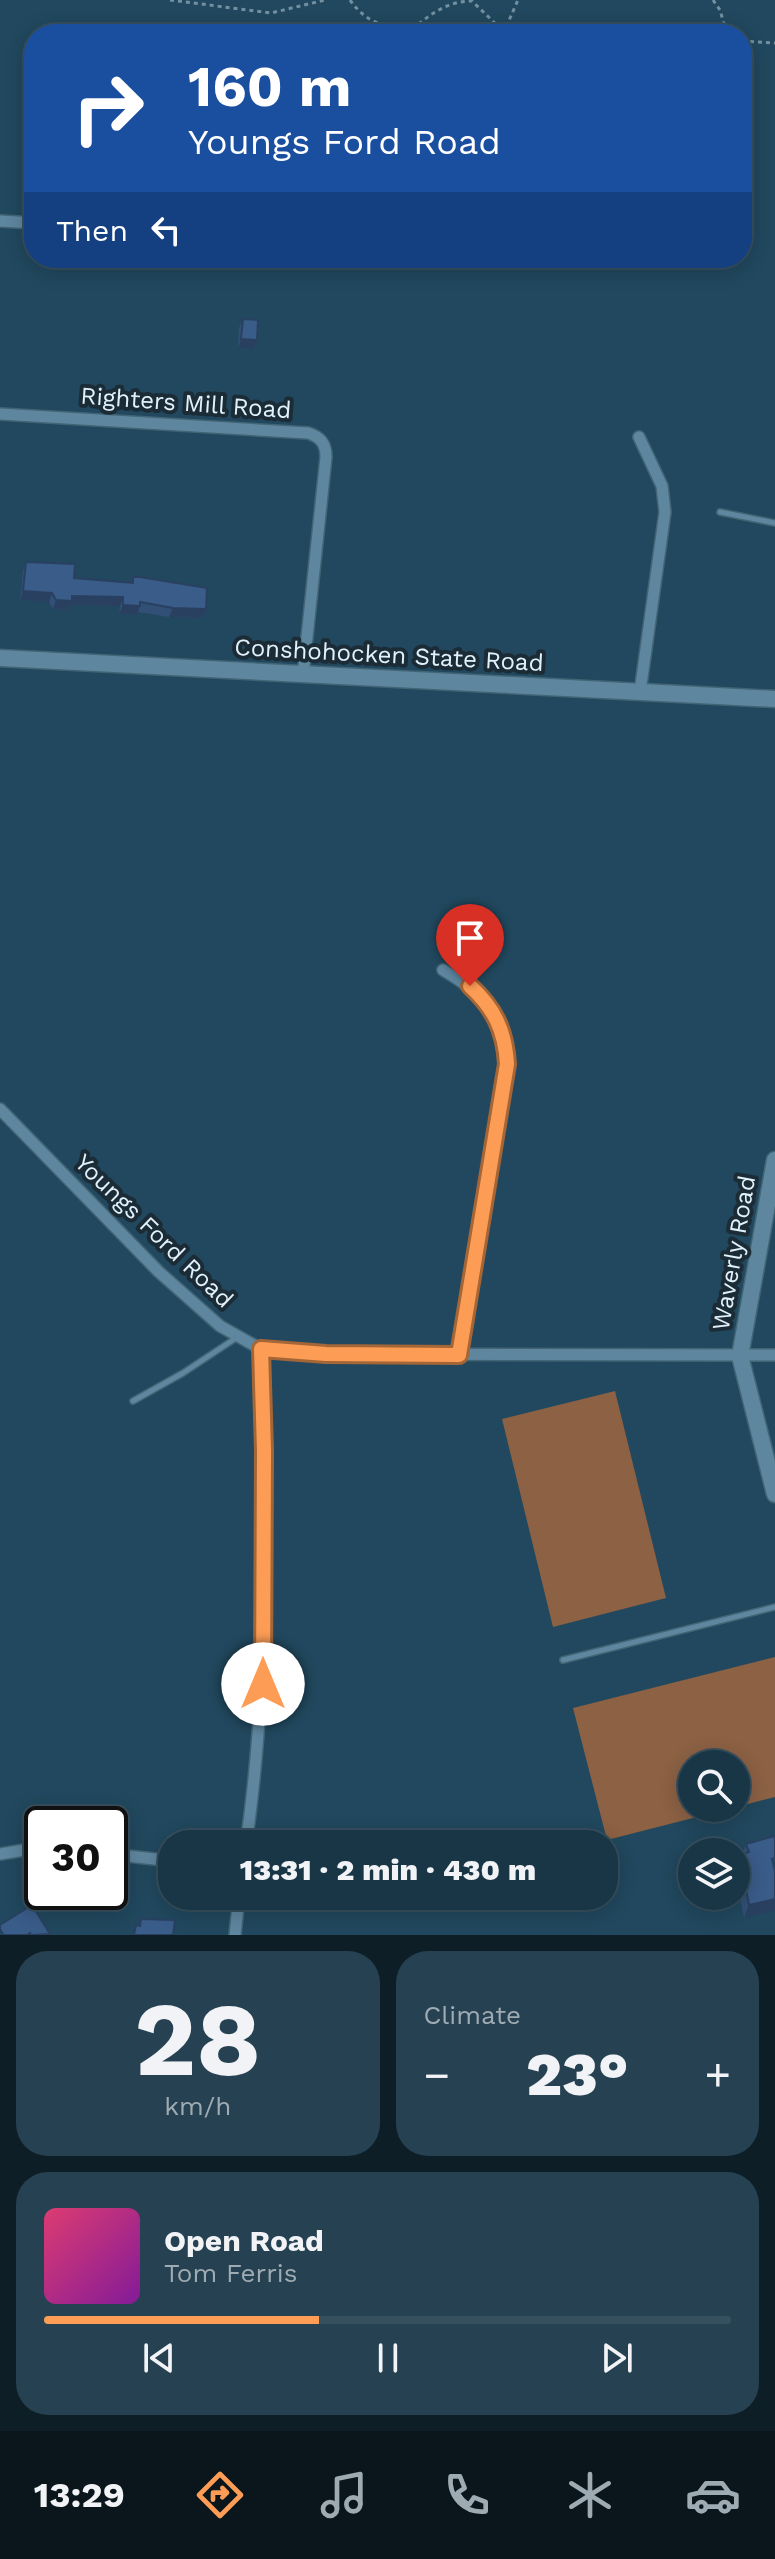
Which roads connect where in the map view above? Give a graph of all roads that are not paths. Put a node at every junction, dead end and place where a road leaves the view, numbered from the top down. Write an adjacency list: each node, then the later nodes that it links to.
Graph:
1 (0, 221): 2 (street)
2 (24, 222)
3 (0, 414): 8 (street, Righters Mill Road)
4 (639, 437): 9 (street)
5 (720, 512): 6 (lane)
6 (775, 523)
7 (0, 658): 8 (main road, Conshohocken State Road)
8 (303, 675): 9 (main road, Conshohocken State Road)
9 (640, 692): 10 (main road, Conshohocken State Road)
10 (775, 699)
11 (443, 970): 16 (street)
12 (0, 1109): 14 (street, Youngs Ford Road)
13 (775, 1160): 18 (main road, Waverly Road)
14 (237, 1337): 15 (street, Youngs Ford Road); 19 (lane)
15 (261, 1349): 16 (street, Youngs Ford Road); 23 (street)
16 (459, 1355): 18 (street, Youngs Ford Road)
17 (775, 1355): 18 (street, Youngs Ford Road)
18 (740, 1356): 20 (main road, Waverly Road)
19 (133, 1401)
20 (775, 1494)
21 (775, 1607): 22 (lane)
22 (563, 1660)
23 (247, 1830)
24 (24, 1850): 25 (street)
25 (0, 1854)
26 (128, 1856): 27 (street)
27 (158, 1859)
28 (238, 1910): 29 (street)
29 (235, 1935)

